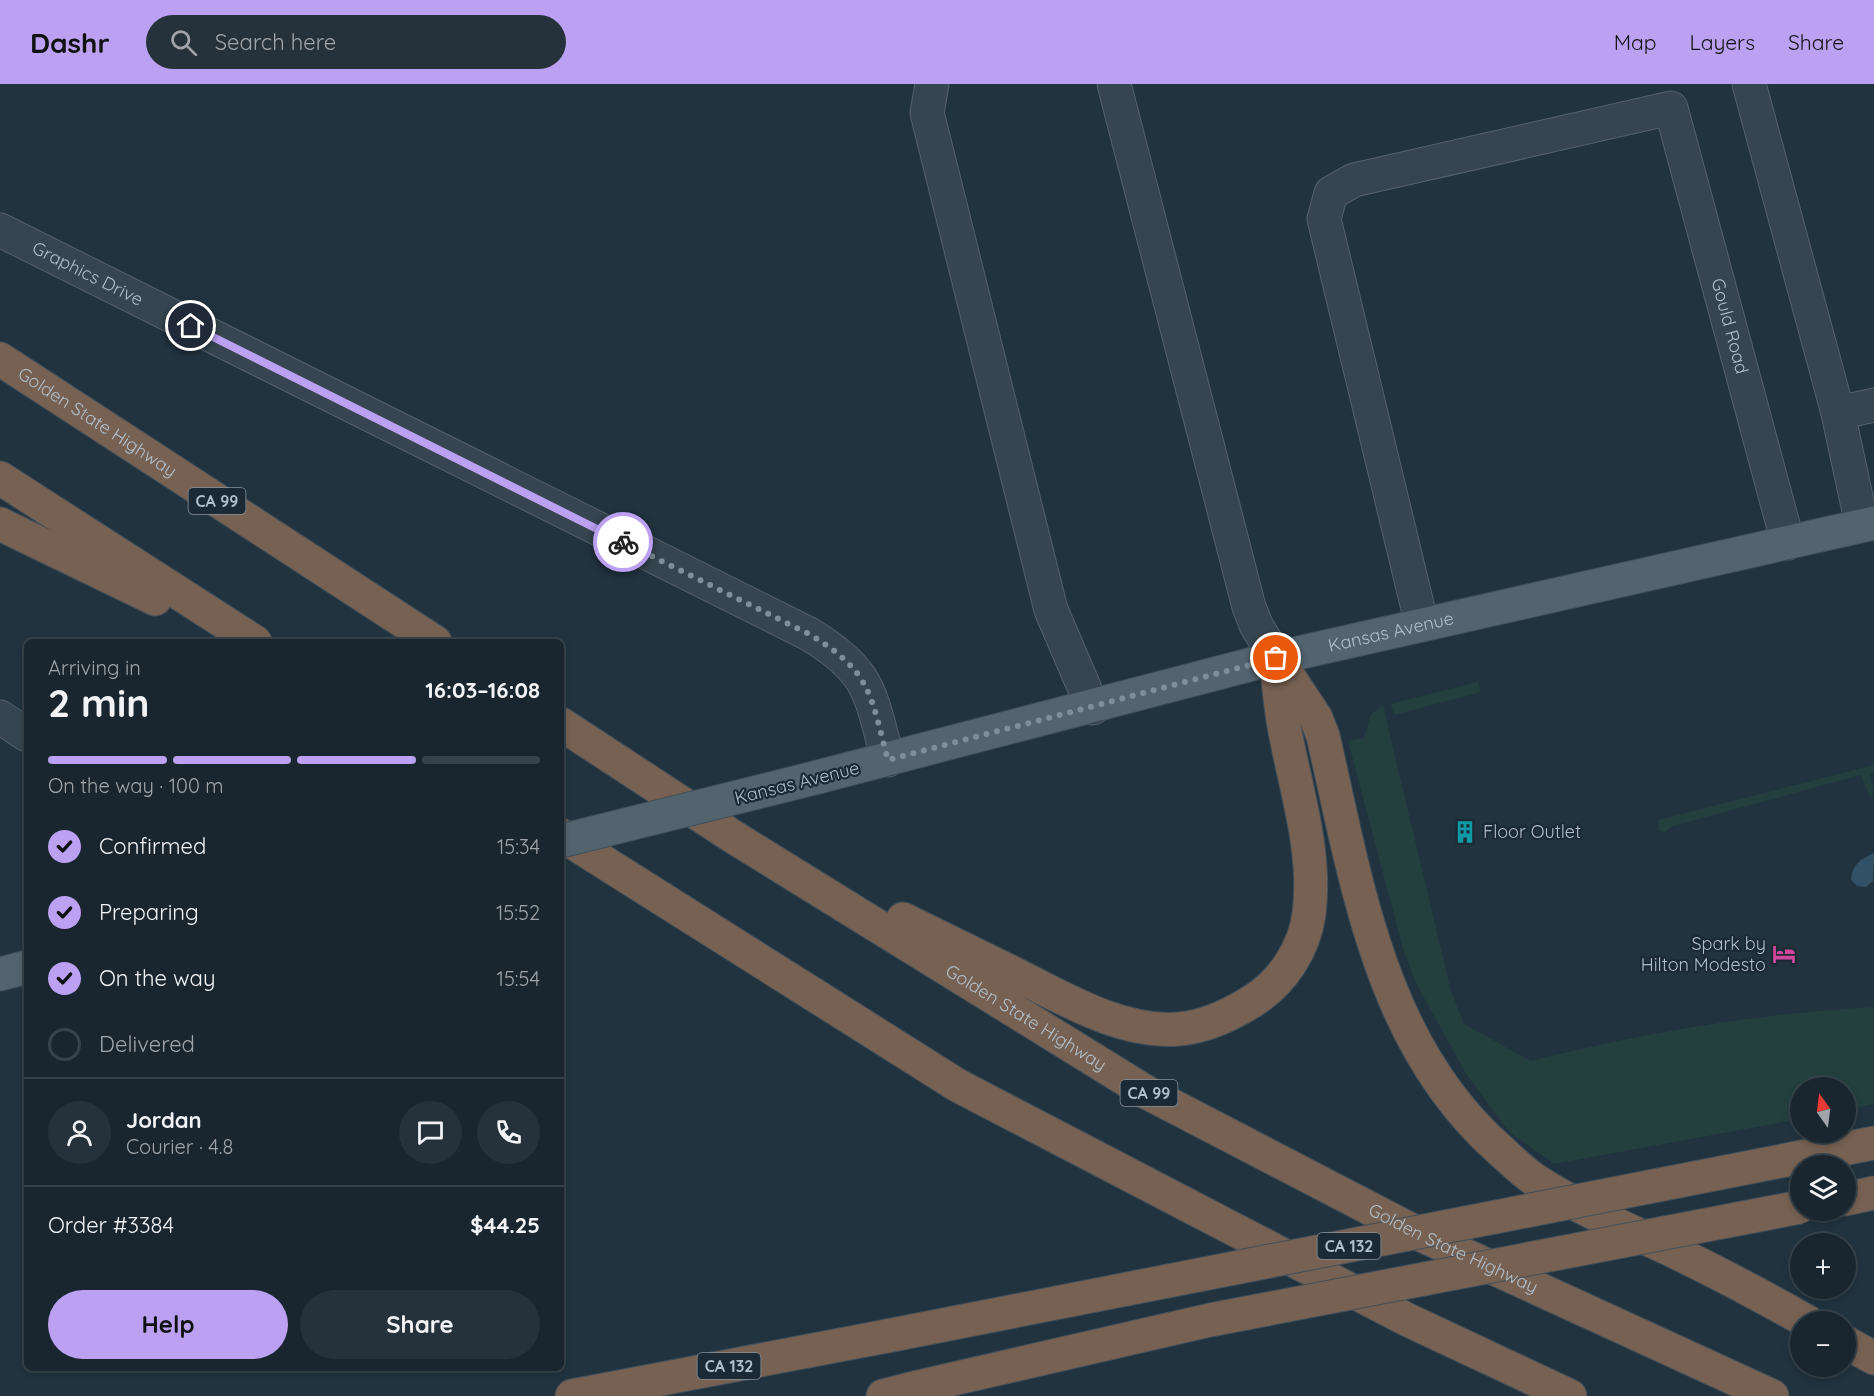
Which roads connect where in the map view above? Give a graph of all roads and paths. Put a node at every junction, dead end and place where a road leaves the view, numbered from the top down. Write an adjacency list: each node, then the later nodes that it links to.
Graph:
1 (932, 84): 17 (street)
2 (1114, 84): 16 (street)
3 (1749, 84): 7 (street)
4 (0, 230): 21 (street, Graphics Drive)
5 (0, 359): 15 (highway, Golden State Highway / CA 99)
6 (1874, 405): 7 (street)
7 (1838, 413): 10 (street)
8 (0, 478): 14 (highway)
9 (0, 524): 13 (highway)
10 (1868, 524): 11 (main road, Kansas Avenue)
11 (1788, 543): 12 (main road, Kansas Avenue); 12 (street, Gould Road)
12 (1422, 625): 16 (main road, Kansas Avenue)
13 (239, 639)
14 (250, 639)
15 (430, 639)
16 (1276, 658): 17 (main road, Kansas Avenue); 22 (highway); 31 (highway)
17 (1093, 708): 21 (main road, Kansas Avenue)
18 (0, 717): 20 (street)
19 (564, 726): 22 (highway, Golden State Highway / CA 99)
20 (24, 733)
21 (888, 760): 24 (main road, Kansas Avenue, bridge)
22 (732, 836): 37 (highway, Golden State Highway / CA 99)
23 (564, 837): 36 (highway)
24 (564, 840)
25 (24, 968): 26 (main road)
26 (0, 974)
27 (1874, 1143): 34 (highway, CA 132, bridge)
28 (1874, 1193): 29 (highway)
29 (1856, 1197)
30 (1790, 1209): 35 (highway, bridge)
31 (1790, 1312)
32 (1856, 1348): 33 (highway)
33 (1874, 1358)
34 (572, 1396)
35 (883, 1396)
36 (1570, 1396)
37 (1773, 1396)

